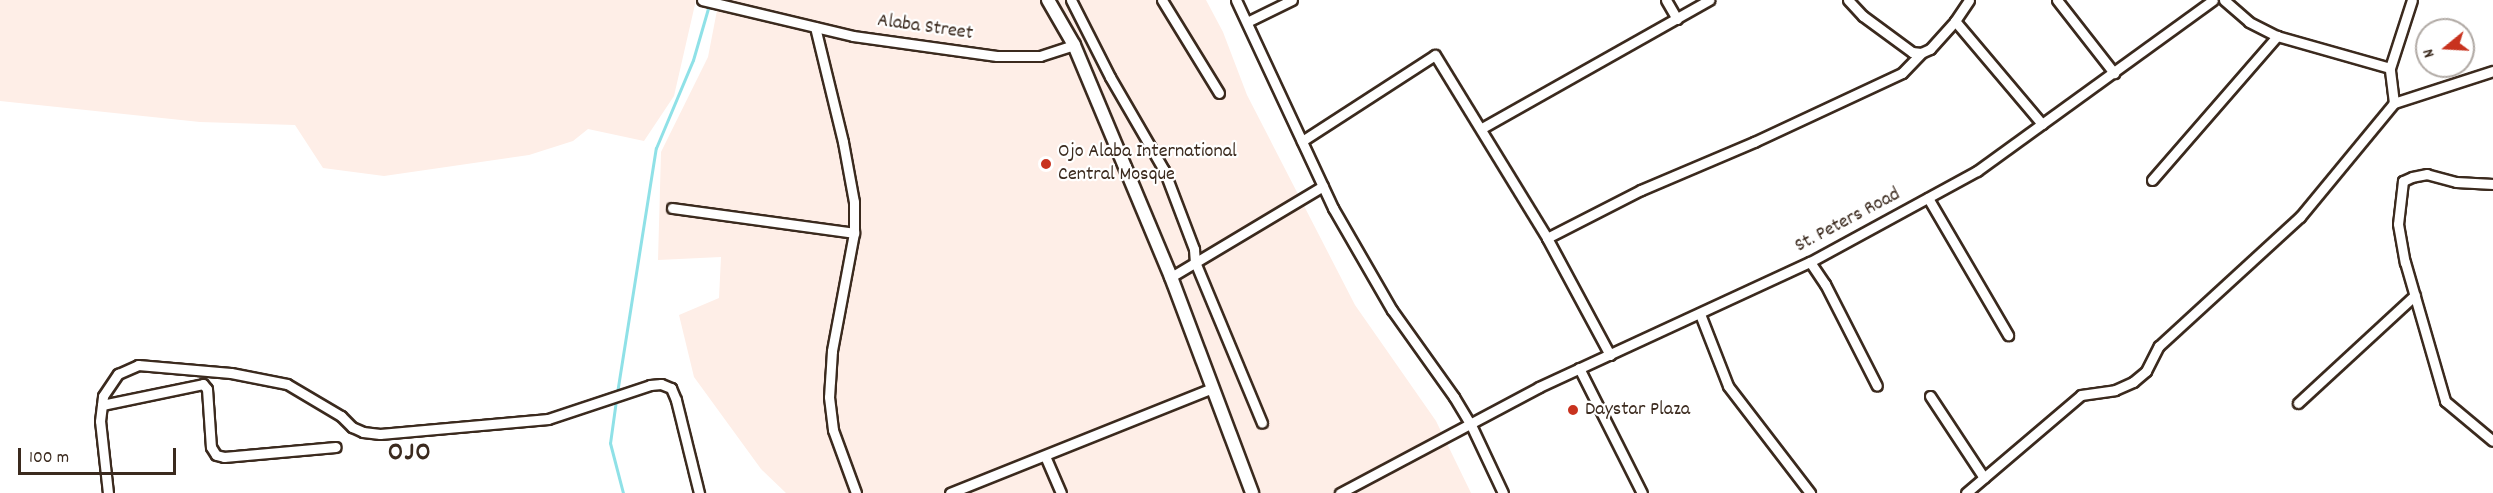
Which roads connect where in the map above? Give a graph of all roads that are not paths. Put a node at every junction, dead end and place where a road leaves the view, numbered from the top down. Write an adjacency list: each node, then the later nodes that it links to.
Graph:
1 (1048, 0): 20 (main road)
2 (1071, 0): 37 (street)
3 (1162, 0): 25 (street)
4 (1236, 0): 17 (street)
5 (1292, 0): 17 (street)
6 (1666, 0): 15 (street)
7 (1709, 0): 15 (street)
8 (1848, 0): 21 (street)
9 (1970, 0): 16 (street)
10 (2057, 0): 24 (street)
11 (2213, 0): 24 (street, St. Peters Road)
12 (2224, 0): 19 (street)
13 (2412, 0): 22 (street)
14 (703, 1): 18 (street, Alaba Street)
15 (1677, 19): 28 (street)
16 (1955, 21): 21 (street); 27 (street)
17 (1248, 22): 29 (street)
18 (815, 27): 20 (street, Alaba Street); 35 (street)
19 (2277, 36): 22 (street); 30 (street)
20 (1074, 45): 39 (main road)
21 (1921, 53): 36 (street)
22 (2390, 68): 26 (street)
23 (2493, 71): 26 (street)
24 (2114, 73): 27 (street, St. Peters Road)
25 (1219, 93)
26 (2394, 103): 55 (street)
27 (2042, 124): 33 (street, St. Peters Road)
28 (1482, 128): 29 (street); 36 (street)
29 (1302, 141): 32 (street)
30 (2152, 180)
31 (2493, 184): 40 (street)
32 (1323, 186): 37 (street); 51 (street)
33 (1928, 198): 38 (street, St. Peters Road); 42 (street)
34 (672, 208): 35 (street)
35 (854, 233): 58 (street)
36 (1547, 238): 43 (street)
37 (1195, 262): 39 (street); 50 (street)
38 (1810, 262): 41 (street, St. Peters Road); 45 (street)
39 (1171, 277): 46 (main road)
40 (2415, 295): 48 (street); 52 (street)
41 (1700, 314): 43 (street, St. Peters Road); 65 (street)
42 (2008, 335)
43 (1610, 355): 44 (street, St. Peters Road)
44 (1579, 368): 51 (street, St. Peters Road); 64 (street)
45 (1877, 386)
46 (1212, 388): 54 (street); 61 (main road)
47 (1930, 396): 55 (street)
48 (2298, 403)
49 (102, 405): 53 (street); 56 (street); 57 (street)
50 (1262, 423)
51 (1471, 425): 62 (street, St. Peters Road); 63 (street)
52 (2493, 441)
53 (336, 447)
54 (1045, 456): 59 (street); 60 (street)
55 (1984, 478): 66 (street)
56 (108, 493)
57 (699, 493)
58 (856, 493)
59 (950, 493)
60 (1061, 493)
61 (1252, 493)
62 (1340, 493)
63 (1503, 493)
64 (1642, 493)
65 (1810, 493)
66 (1966, 493)

